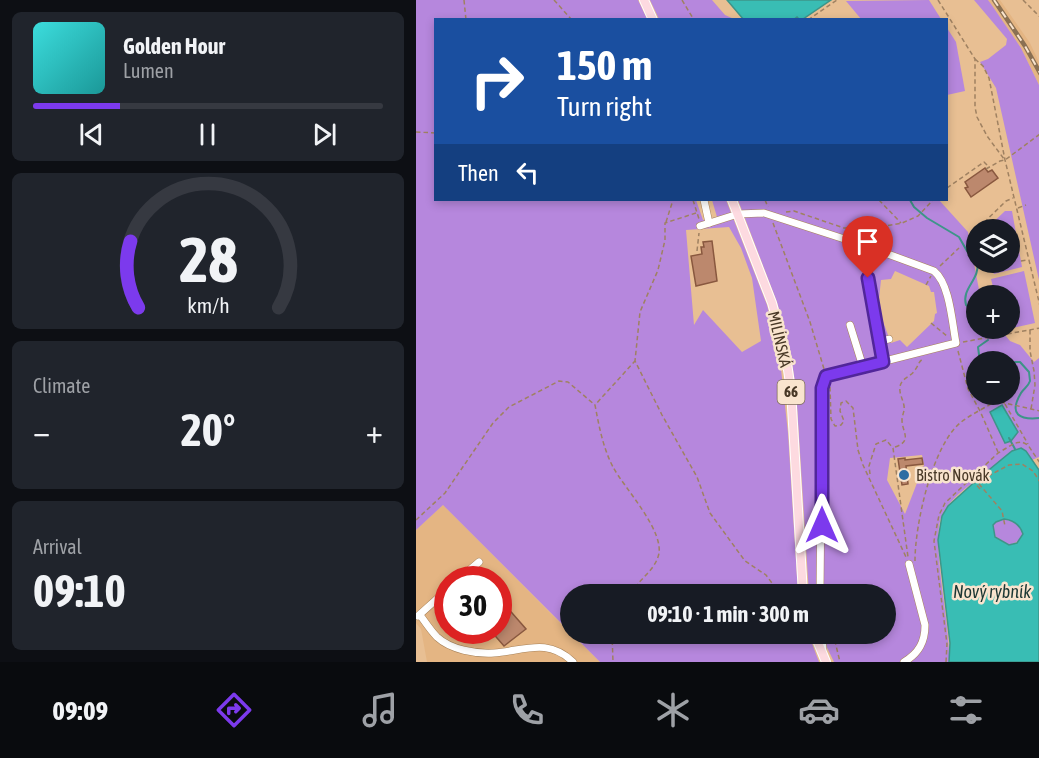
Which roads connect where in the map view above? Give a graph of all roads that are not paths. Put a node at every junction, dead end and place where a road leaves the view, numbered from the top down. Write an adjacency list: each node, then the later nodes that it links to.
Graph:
1 (644, 0): 2 (main road)
2 (652, 18)
3 (704, 201): 5 (street)
4 (732, 201): 5 (main road, MILÍNSKÁ / 66)
5 (738, 214): 6 (street); 15 (main road, MILÍNSKÁ / 66)
6 (866, 246): 9 (street); 10 (street)
7 (850, 325): 11 (street)
8 (889, 339): 9 (street)
9 (879, 342): 10 (street)
10 (883, 362): 11 (street)
11 (863, 367): 16 (street)
12 (479, 562): 14 (street)
13 (912, 563): 23 (street)
14 (474, 566)
15 (802, 584)
16 (820, 584)
17 (434, 602): 18 (street)
18 (418, 616): 22 (street)
19 (819, 644): 21 (main road)
20 (823, 644): 21 (street)
21 (825, 659)
22 (573, 662)
23 (904, 662)

